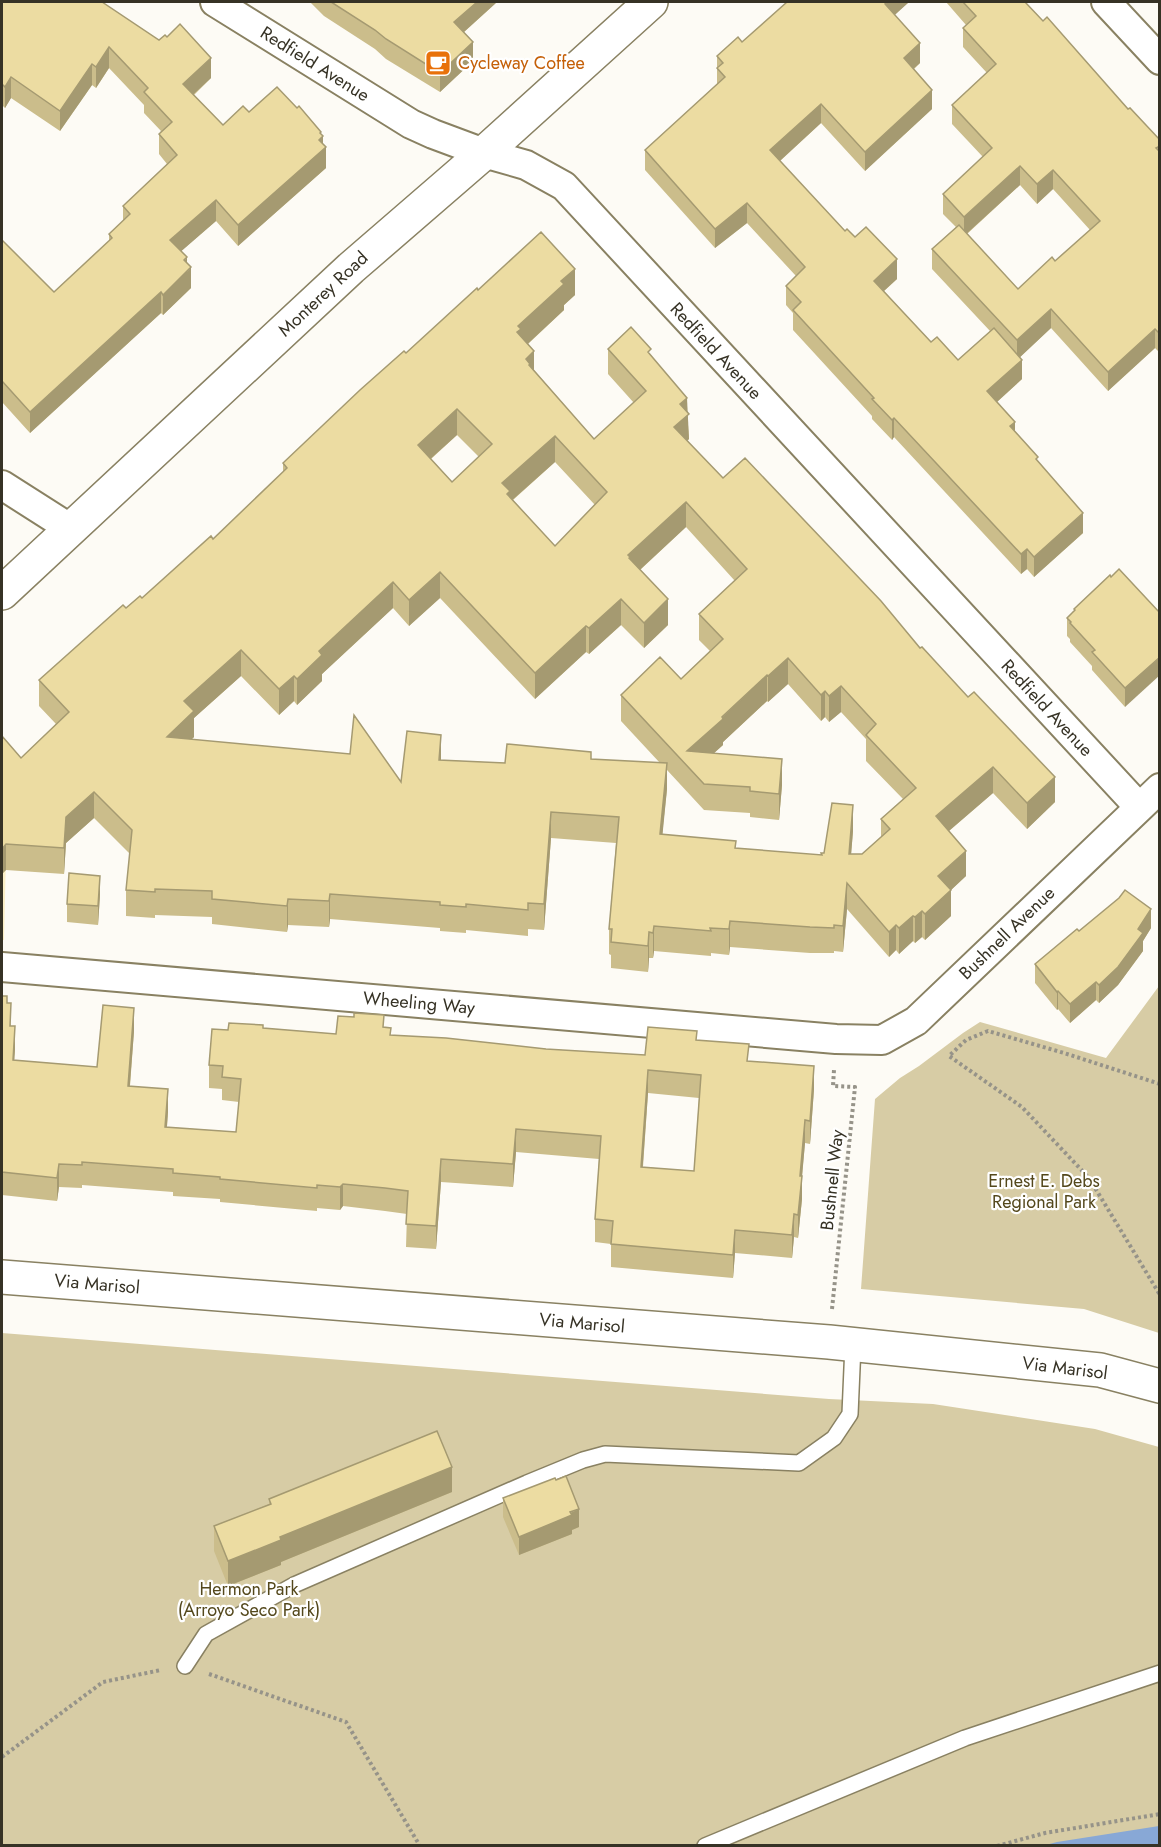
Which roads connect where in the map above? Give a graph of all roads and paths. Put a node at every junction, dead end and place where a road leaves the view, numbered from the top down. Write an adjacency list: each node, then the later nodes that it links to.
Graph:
1 (215, 2): 5 (street, Redfield Avenue)
2 (651, 2): 5 (street, Monterey Road)
3 (1106, 2): 4 (street)
4 (1160, 60)
5 (484, 153): 7 (street, Monterey Road); 10 (street, Redfield Avenue)
6 (2, 485): 7 (street)
7 (71, 529): 8 (street, Monterey Road)
8 (2, 593)
9 (1160, 788): 10 (street, Bushnell Avenue)
10 (1139, 807): 12 (street, Bushnell Avenue)
11 (2, 967): 12 (street, Wheeling Way)
12 (836, 1040): 16 (path, Bushnell Way)
13 (1160, 1084): 15 (path)
14 (2, 1277): 16 (street, Via Marisol)
15 (1160, 1295)
16 (841, 1344): 17 (street, Via Marisol); 18 (lane)
17 (1160, 1386)
18 (185, 1666): 20 (path); 22 (path)
19 (1160, 1673): 23 (lane)
20 (2, 1757)
21 (1160, 1814): 24 (path)
22 (420, 1845)
23 (705, 1845)
24 (997, 1845)

